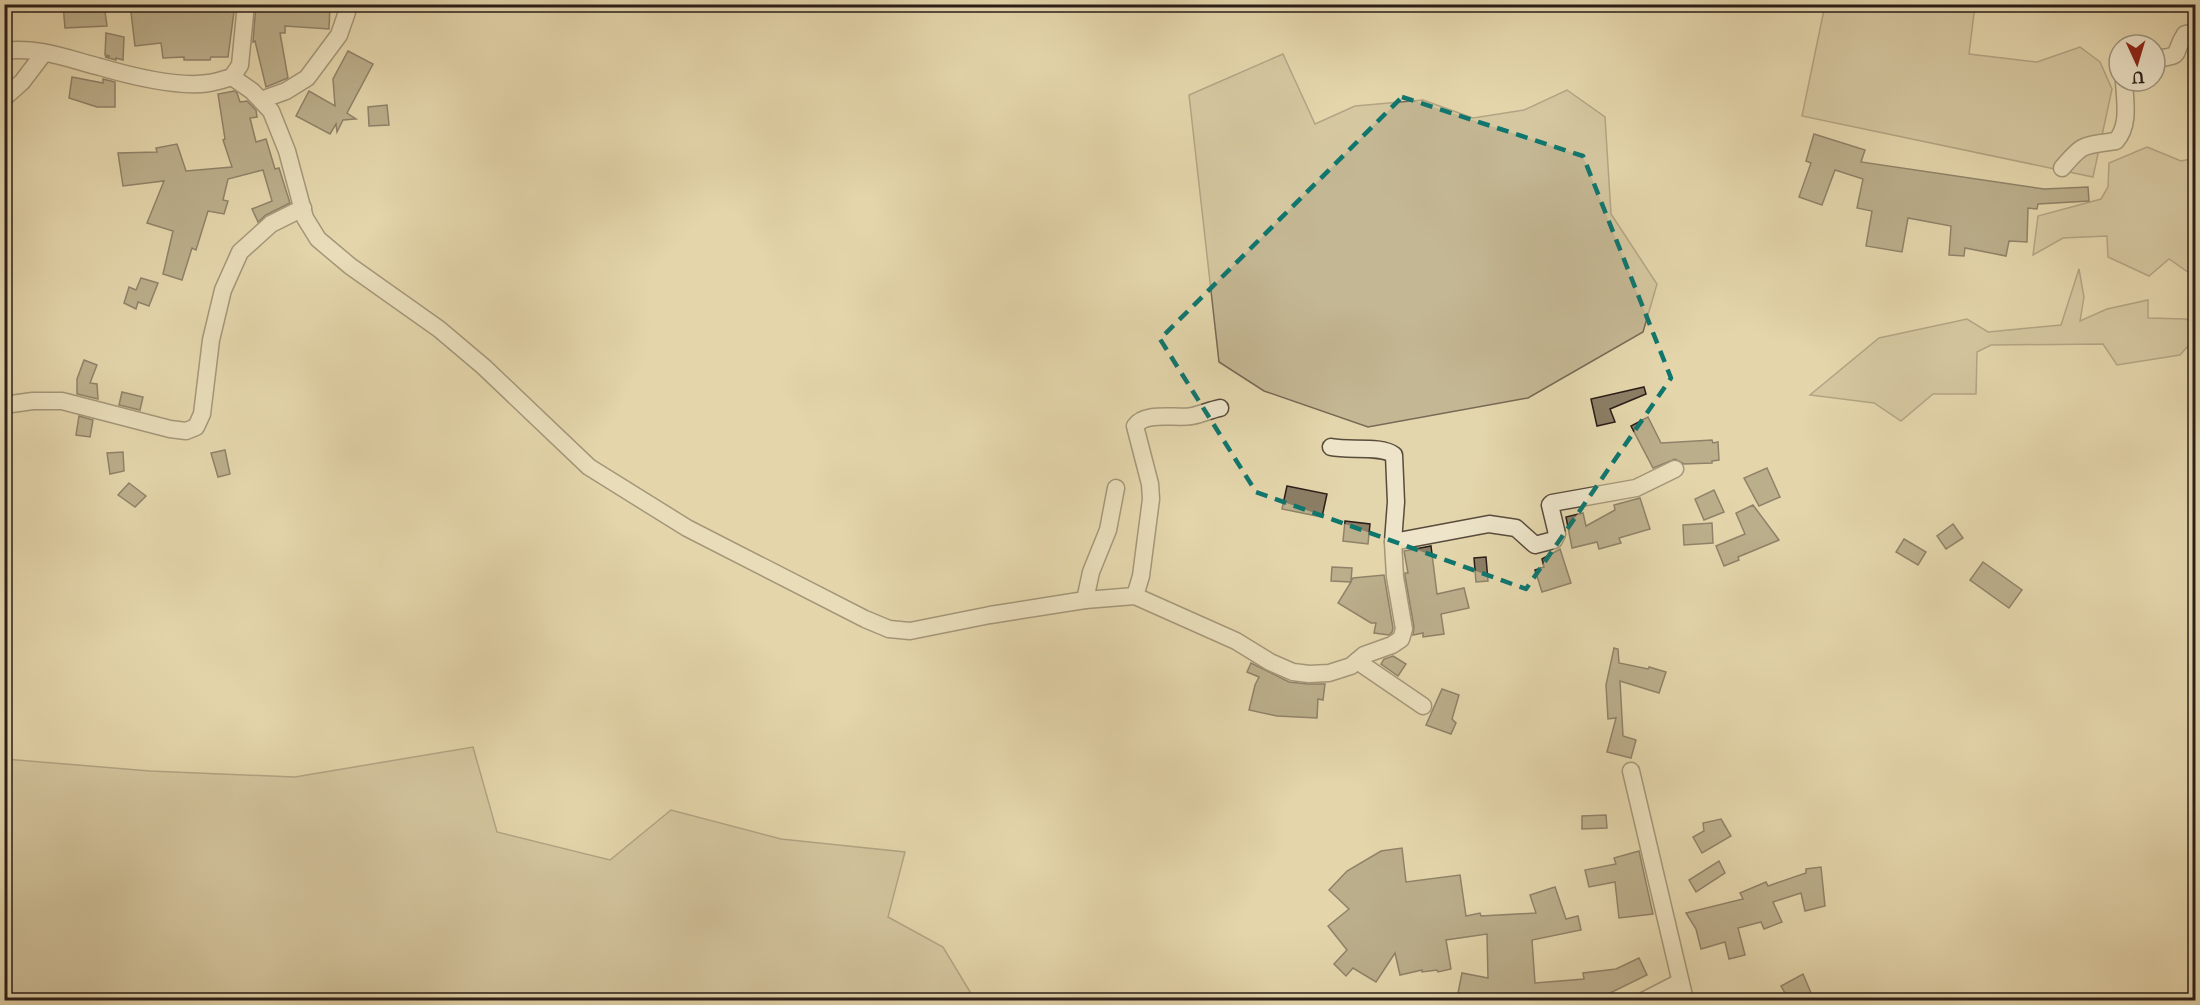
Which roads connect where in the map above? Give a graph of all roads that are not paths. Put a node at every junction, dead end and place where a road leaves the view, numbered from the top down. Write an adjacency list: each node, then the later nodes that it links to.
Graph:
1 (246, 4): 7 (street)
2 (347, 4): 10 (street)
3 (2196, 32): 6 (street)
4 (4, 51): 5 (street)
5 (44, 53): 7 (street); 9 (street)
6 (2167, 58)
7 (232, 77): 10 (street)
8 (2124, 93): 11 (street)
9 (4, 98)
10 (261, 100): 12 (street)
11 (2062, 168)
12 (303, 208): 13 (street); 20 (street)
13 (4, 405)
14 (1220, 408): 19 (street)
15 (1331, 447): 18 (street)
16 (1675, 469): 18 (street)
17 (1116, 488): 20 (street)
18 (1393, 542): 21 (street)
19 (1135, 596): 20 (street); 21 (street)
20 (1085, 600)
21 (1358, 661): 22 (street)
22 (1423, 706)
23 (1631, 771): 24 (street)
24 (1680, 982): 25 (street); 26 (street)
25 (1645, 1000)
26 (1685, 1000)

